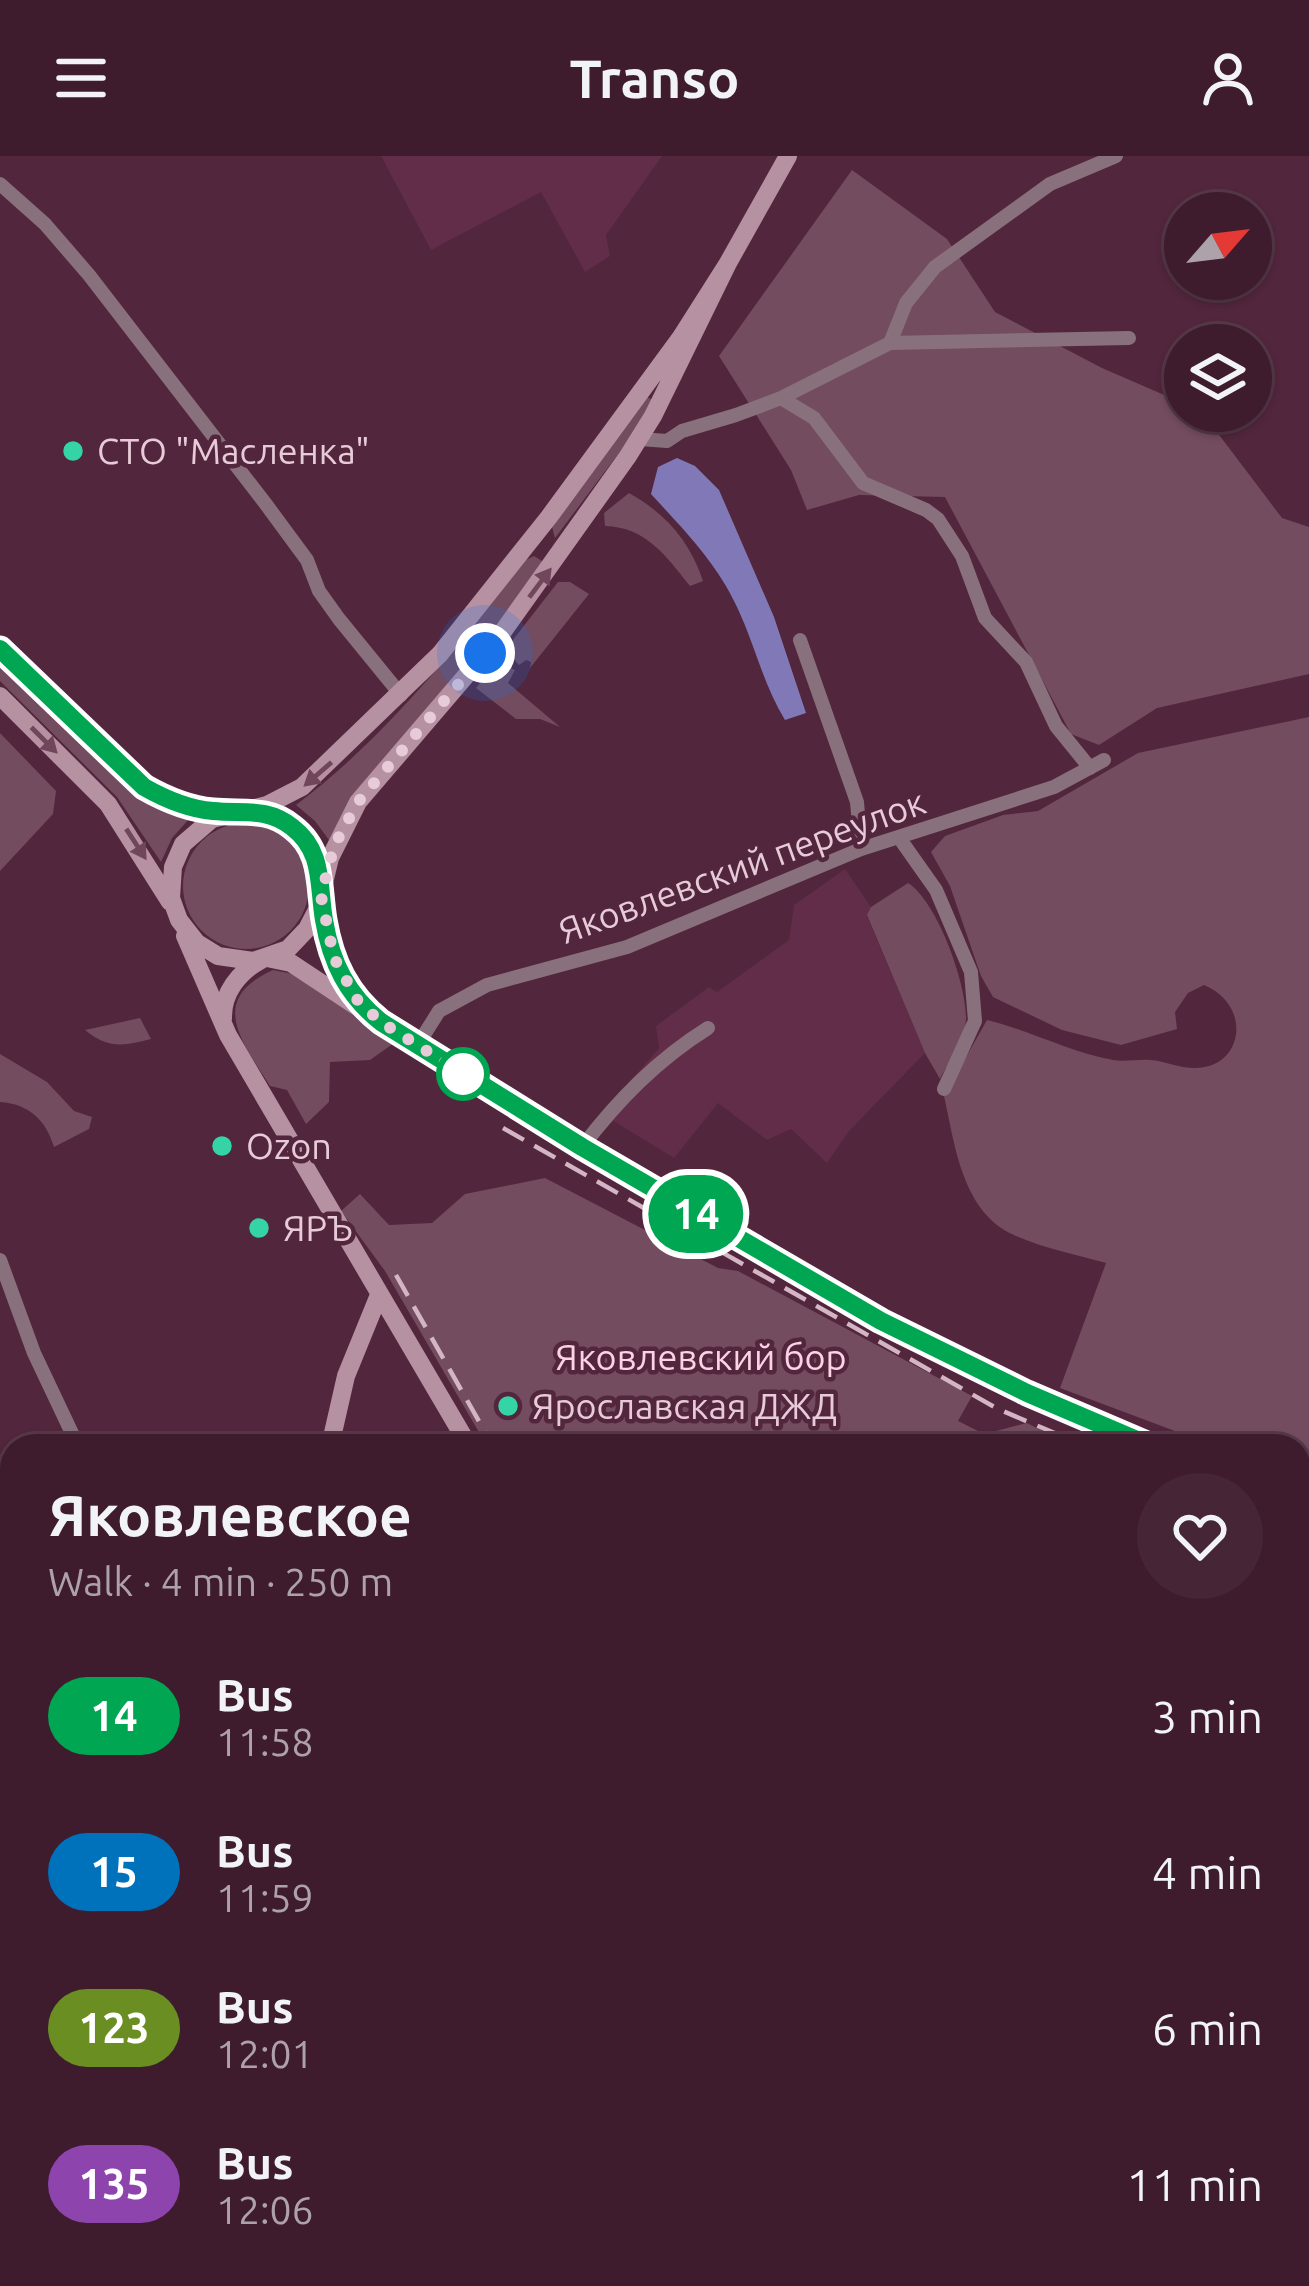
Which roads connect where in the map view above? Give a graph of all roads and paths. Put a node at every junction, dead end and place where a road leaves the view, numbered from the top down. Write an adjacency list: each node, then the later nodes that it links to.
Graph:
1 (788, 156): 4 (main road)
2 (1116, 156): 6 (street)
3 (0, 184): 11 (street)
4 (728, 263): 8 (main road); 11 (main road)
5 (1129, 338): 6 (street)
6 (890, 343): 7 (street)
7 (781, 398): 8 (street); 14 (street, Яковлевский переулок)
8 (640, 439): 16 (main road, one-way to 8)
9 (800, 640): 15 (street)
10 (0, 649): 13 (main road)
11 (401, 695): 13 (main road, one-way to 13)
12 (0, 696): 17 (main road, one-way to 17)
13 (238, 811): 16 (main road); 17 (main road)
14 (900, 838): 15 (street, Яковлевский переулок); 23 (street)
15 (861, 849): 22 (street, Яковлевский переулок)
16 (321, 892): 18 (main road); 19 (main road)
17 (177, 916): 18 (main road); 21 (main road)
18 (264, 959): 19 (main road); 21 (main road)
19 (381, 1022): 22 (main road)
20 (707, 1028): 24 (street)
21 (229, 1035): 26 (main road)
22 (416, 1046): 24 (main road)
23 (944, 1089)
24 (582, 1147): 30 (main road)
25 (0, 1260): 27 (street)
26 (379, 1294): 28 (main road); 29 (main road)
27 (72, 1434)
28 (333, 1434)
29 (462, 1434)
30 (1123, 1434)

